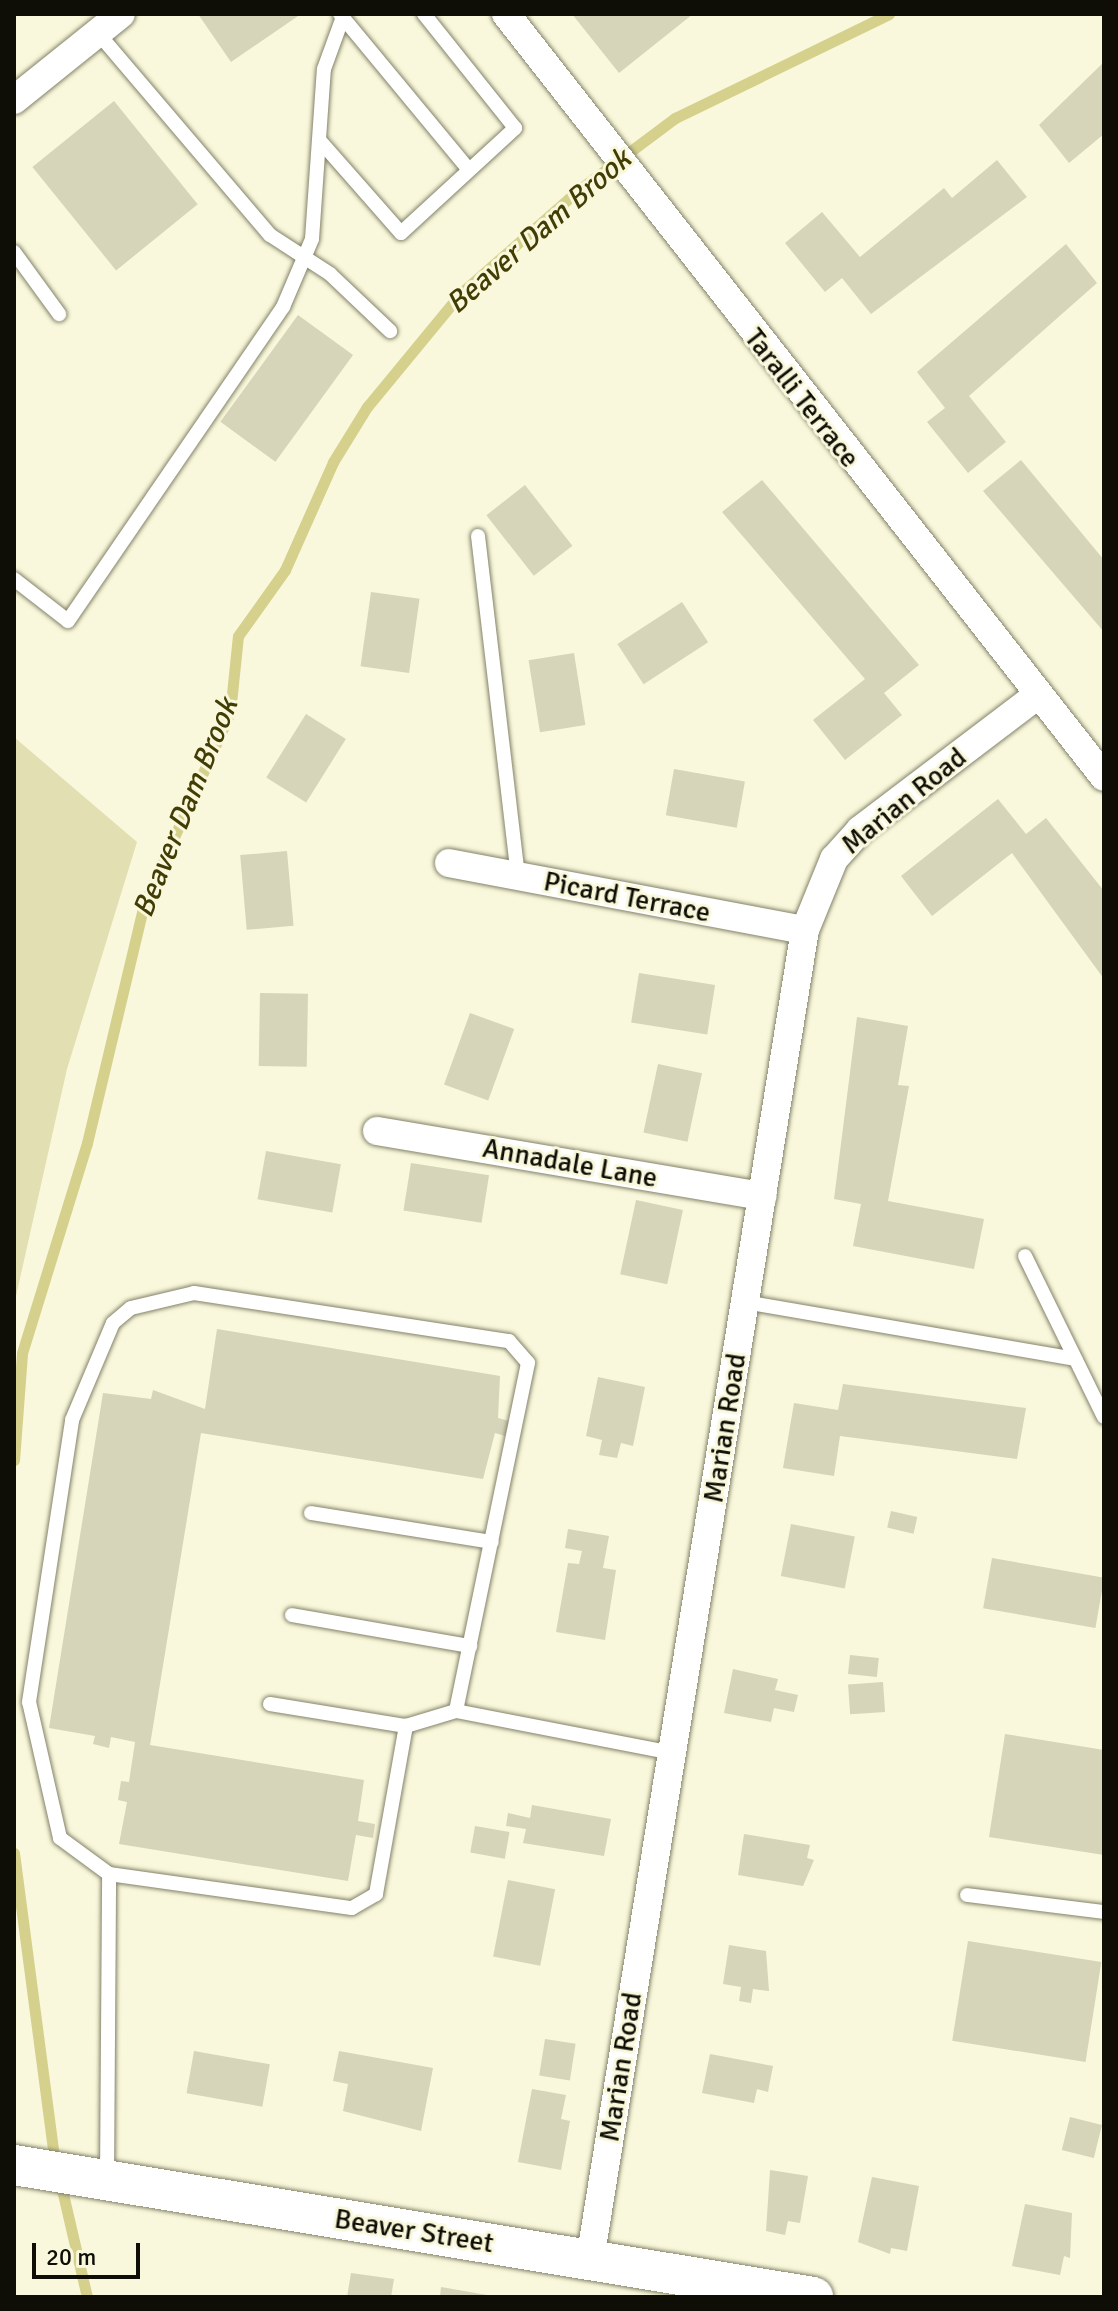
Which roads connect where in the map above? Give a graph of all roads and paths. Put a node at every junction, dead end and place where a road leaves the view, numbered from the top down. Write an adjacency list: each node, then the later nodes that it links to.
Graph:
1 (121, 14): 5 (street)
2 (424, 14): 8 (lane)
3 (506, 14): 15 (street, Taralli Terrace)
4 (342, 15): 7 (lane); 8 (lane)
5 (98, 33): 6 (street); 10 (lane)
6 (14, 100)
7 (321, 142): 8 (lane); 10 (lane)
8 (469, 170)
9 (14, 252): 11 (lane)
10 (307, 258): 12 (lane); 14 (lane)
11 (59, 314)
12 (390, 331)
13 (478, 536): 18 (lane)
14 (14, 579)
15 (1038, 695): 16 (street, Taralli Terrace); 19 (street, Marian Road)
16 (1104, 777)
17 (449, 863): 18 (street, Picard Terrace)
18 (518, 876): 19 (street, Picard Terrace)
19 (805, 930): 21 (street, Marian Road)
20 (377, 1131): 21 (street, Annadale Lane)
21 (763, 1196): 23 (street, Marian Road)
22 (1025, 1256): 24 (lane)
23 (745, 1302): 24 (lane); 33 (street, Marian Road)
24 (1075, 1359): 25 (lane)
25 (1104, 1417)
26 (311, 1513): 27 (lane)
27 (492, 1542): 29 (lane); 34 (lane)
28 (292, 1615): 29 (lane)
29 (470, 1646): 31 (lane)
30 (270, 1704): 32 (lane)
31 (456, 1711): 32 (lane); 33 (lane)
32 (406, 1726): 34 (lane)
33 (672, 1753): 39 (street, Marian Road)
34 (109, 1874): 38 (lane)
35 (967, 1895): 36 (lane)
36 (1104, 1912)
37 (14, 2165): 38 (main road, Beaver Street)
38 (98, 2179): 39 (main road, Beaver Street)
39 (590, 2260): 40 (main road, Beaver Street)
40 (813, 2297)

